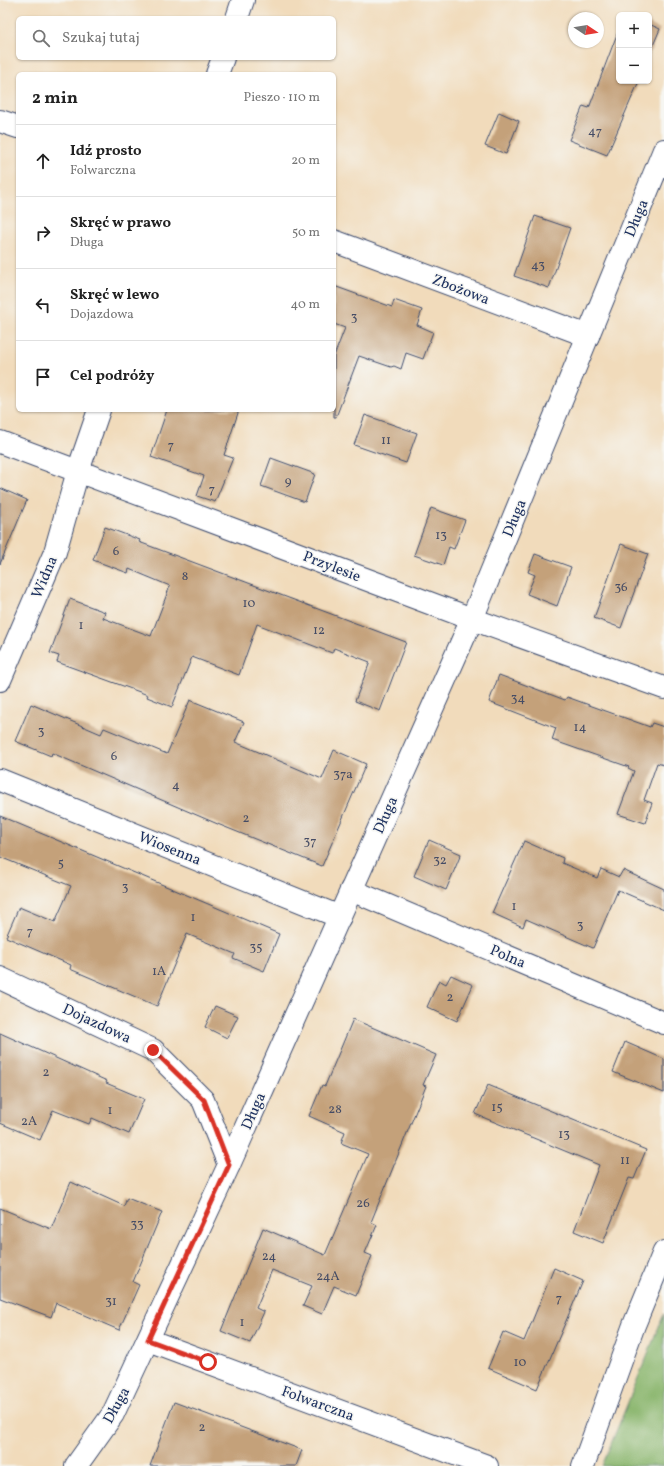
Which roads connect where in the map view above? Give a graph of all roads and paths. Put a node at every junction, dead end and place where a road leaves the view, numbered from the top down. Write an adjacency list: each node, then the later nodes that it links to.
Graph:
1 (243, 0): 2 (street)
2 (238, 16)
3 (222, 60): 4 (street)
4 (218, 72)
5 (0, 121): 6 (street)
6 (16, 126)
7 (664, 150): 9 (street, Długa)
8 (336, 242): 9 (street, Zbożowa)
9 (588, 336): 13 (street, Długa)
10 (98, 412): 12 (street, Widna)
11 (0, 442): 12 (street, Przylesie)
12 (78, 471): 13 (street, Przylesie); 14 (street, Widna)
13 (472, 619): 15 (street, Przylesie); 17 (street, Długa)
14 (0, 680)
15 (664, 688)
16 (0, 780): 18 (street, Wiosenna)
17 (351, 890): 18 (street, Długa); 20 (street, Polna)
18 (340, 917): 21 (street, Długa)
19 (0, 978): 21 (street, Dojazdowa)
20 (664, 1023)
21 (229, 1165): 23 (street, Długa)
22 (664, 1252): 26 (street)
23 (148, 1340): 24 (street, Długa); 25 (street, Folwarczna)
24 (76, 1466)
25 (487, 1466)
26 (583, 1466)

